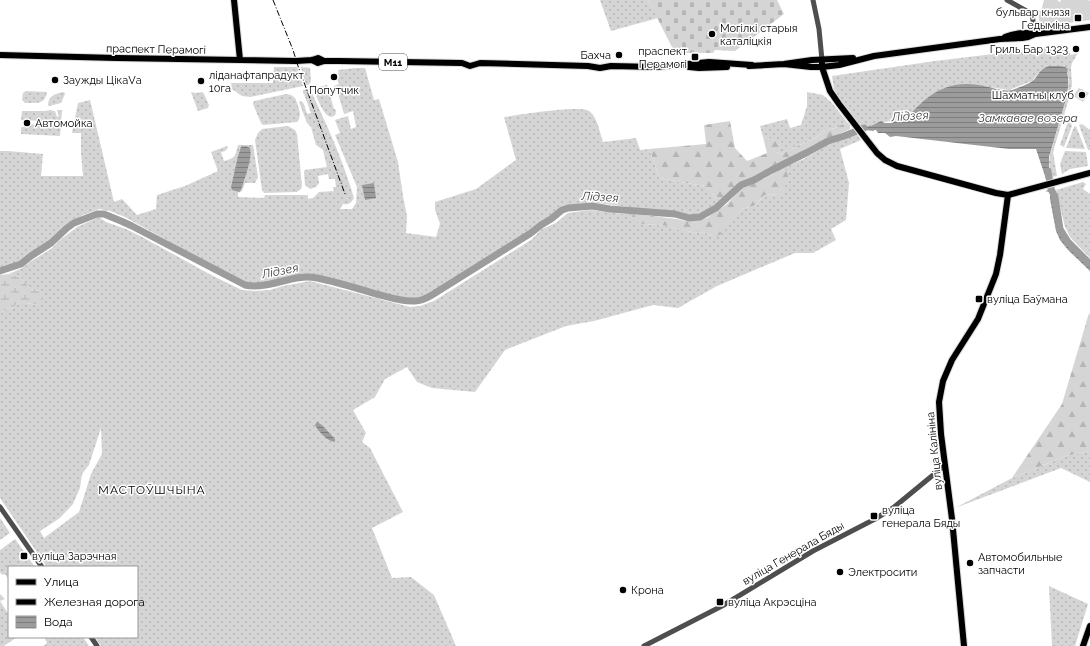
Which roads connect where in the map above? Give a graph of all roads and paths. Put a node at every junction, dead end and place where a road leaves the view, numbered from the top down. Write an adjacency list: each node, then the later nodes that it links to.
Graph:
1 (234, 0): 8 (main road)
2 (813, 0): 9 (street)
3 (1007, 0): 5 (street)
4 (1090, 27): 5 (main road, праспект Перамогі)
5 (1035, 34): 7 (main road, праспект Перамогі)
6 (0, 55): 8 (main road, праспект Перамогі / М11)
7 (874, 56): 9 (main road, праспект Перамогі); 11 (main road, праспект Перамогі)
8 (240, 60): 10 (main road, праспект Перамогі / М11)
9 (822, 60): 10 (main road, праспект Перамогі / М11); 11 (main road)
10 (784, 64): 11 (main road, праспект Перамогі / М11)
11 (822, 67): 13 (main road)
12 (1090, 173): 13 (main road)
13 (1008, 195): 14 (main road, вуліца Калініна)
14 (944, 466): 18 (street, вуліца Генерала Бяды); 19 (main road, вуліца Калініна)
15 (0, 507): 16 (street)
16 (41, 566)
17 (1090, 626): 20 (main road)
18 (644, 646)
19 (964, 646)
20 (1083, 646)

